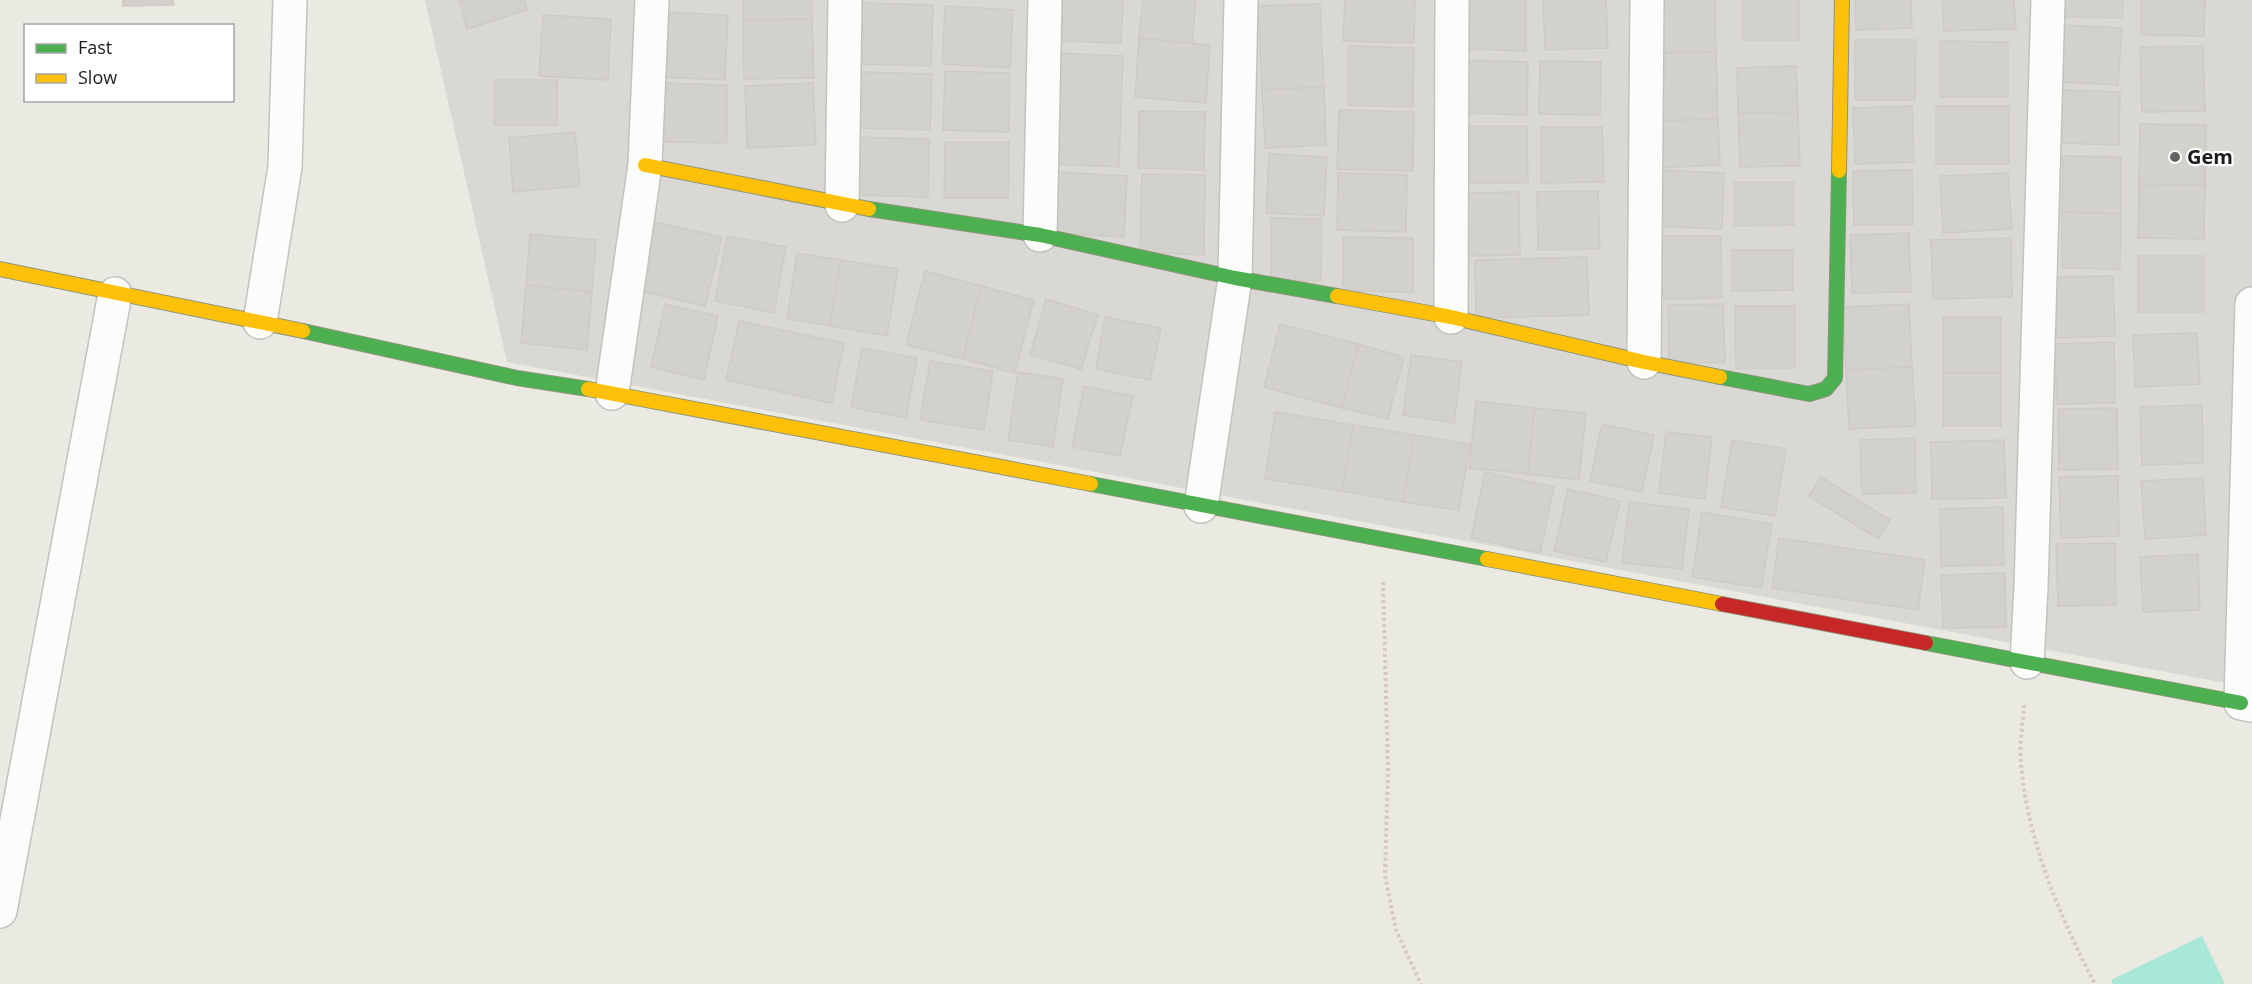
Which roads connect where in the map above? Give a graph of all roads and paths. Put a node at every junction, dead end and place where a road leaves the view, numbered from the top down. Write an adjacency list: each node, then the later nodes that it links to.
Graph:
1 (290, 0): 18 (street)
2 (652, 0): 10 (street)
3 (845, 0): 11 (street)
4 (1045, 0): 12 (street)
5 (1241, 0): 14 (street)
6 (1452, 0): 17 (street)
7 (1647, 0): 19 (street)
8 (1842, 0): 19 (street)
9 (2048, 0): 24 (street)
10 (645, 165): 11 (street); 20 (street)
11 (842, 205): 12 (street)
12 (1040, 235): 14 (street)
13 (0, 269): 15 (street)
14 (1235, 278): 17 (street); 22 (street)
15 (115, 294): 18 (street); 26 (street)
16 (2252, 304): 21 (street)
17 (1451, 317): 19 (street)
18 (260, 322): 20 (street)
19 (1644, 362)
20 (612, 393): 22 (street)
21 (2250, 489): 25 (street)
22 (1201, 506): 23 (street)
23 (1382, 539): 24 (street); 27 (path)
24 (2027, 662): 25 (street); 28 (path)
25 (2246, 704)
26 (0, 911)
27 (1421, 984)
28 (2095, 984)

